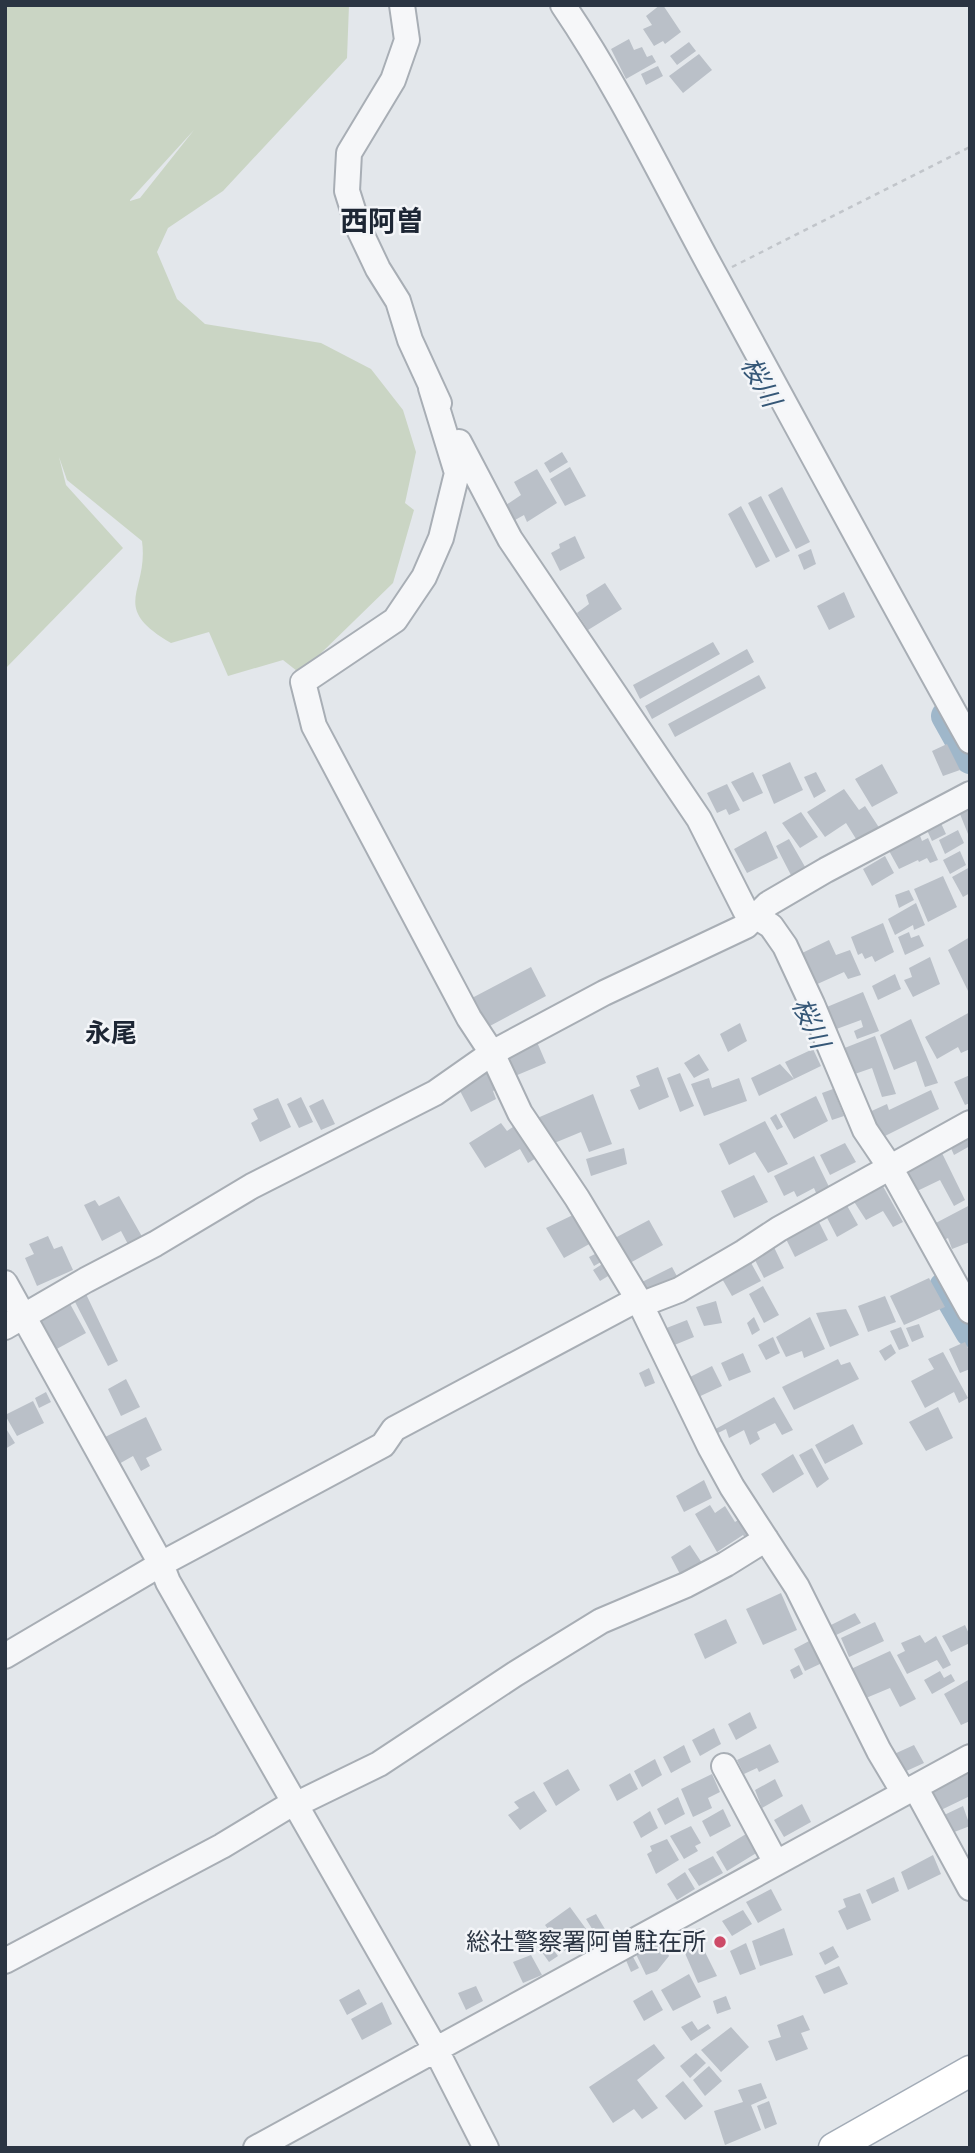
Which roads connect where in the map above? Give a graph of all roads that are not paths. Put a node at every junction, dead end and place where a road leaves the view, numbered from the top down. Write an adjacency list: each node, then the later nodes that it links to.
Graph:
1 (402, 5): 3 (street)
2 (564, 5): 4 (street)
3 (431, 388): 6 (street); 7 (street)
4 (970, 741)
5 (970, 794): 6 (street)
6 (761, 920): 7 (street); 9 (street)
7 (492, 1052): 11 (street); 13 (street)
8 (970, 1123): 9 (street)
9 (883, 1170): 11 (street); 12 (street)
10 (5, 1283): 13 (street)
11 (639, 1302): 14 (street); 15 (street)
12 (970, 1311)
13 (14, 1322): 15 (street)
14 (766, 1539): 19 (street); 20 (street)
15 (161, 1564): 16 (street); 20 (street)
16 (5, 1656)
17 (970, 1757): 19 (street)
18 (723, 1766): 21 (street)
19 (910, 1790): 21 (street); 22 (street)
20 (293, 1803): 23 (street); 24 (street)
21 (776, 1863): 24 (street)
22 (970, 1888)
23 (5, 1961)
24 (436, 2050): 26 (street); 27 (street)
25 (970, 2071): 28 (main road)
26 (256, 2148)
27 (486, 2148)
28 (834, 2148)

